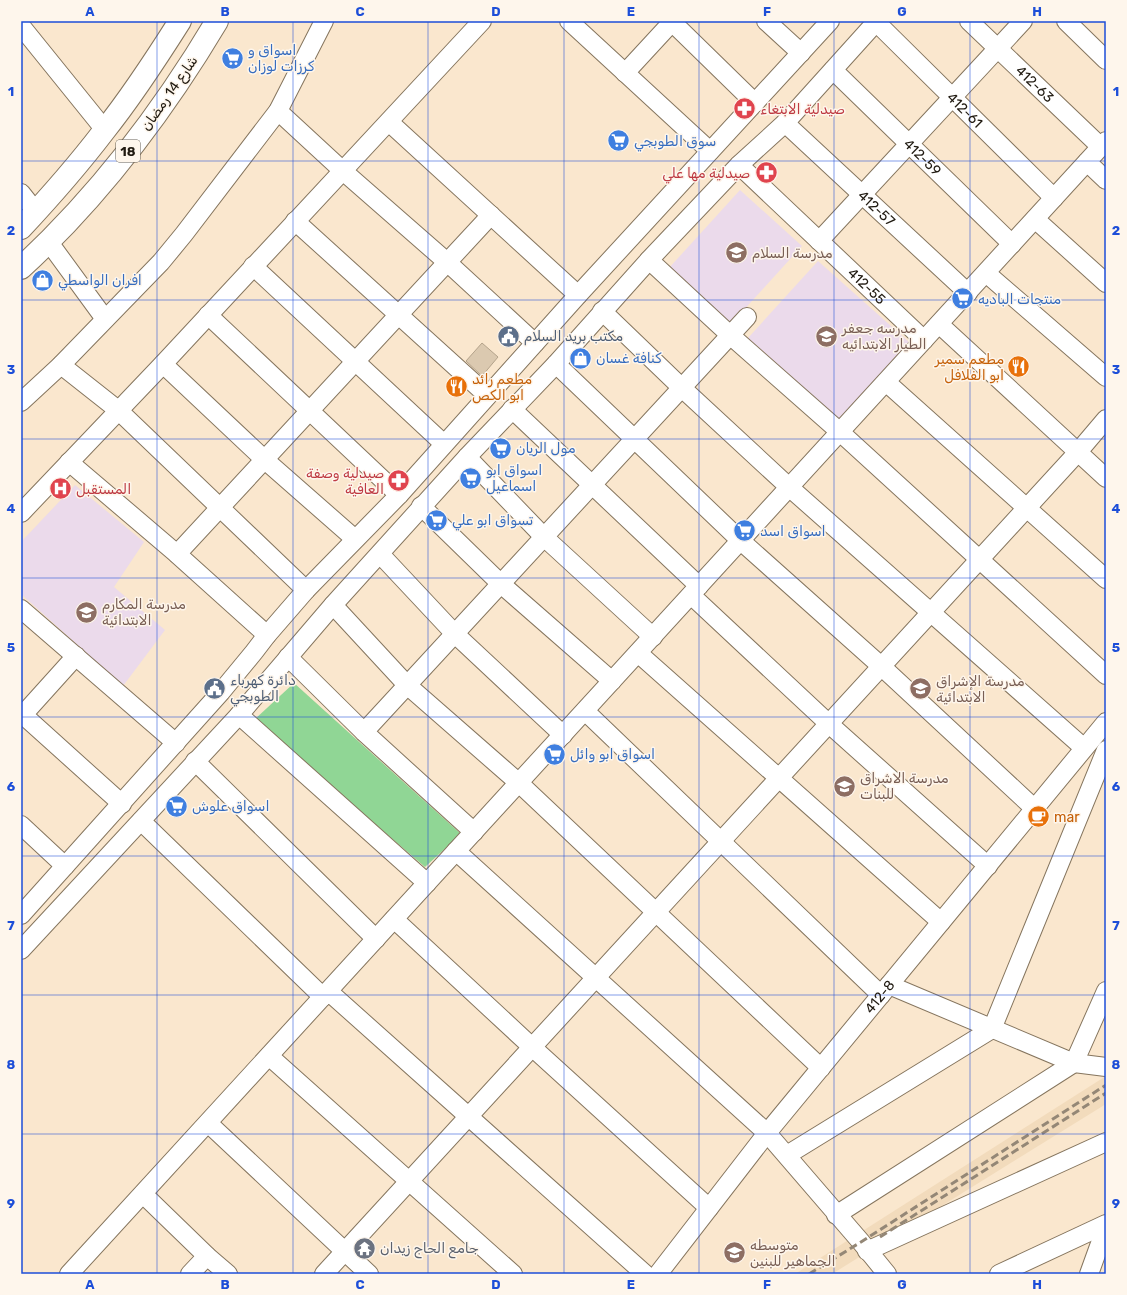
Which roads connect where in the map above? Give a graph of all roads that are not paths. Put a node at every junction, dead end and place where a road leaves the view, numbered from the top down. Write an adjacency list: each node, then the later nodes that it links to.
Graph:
1 (180, 21): 24 (main road, 18)
2 (217, 21): 42 (main road, شارع 14 رمضان / 18)
3 (324, 21): 21 (street)
4 (482, 21): 22 (street)
5 (569, 21): 18 (street)
6 (672, 21): 18 (street); 20 (street)
7 (766, 21): 15 (street)
8 (830, 21): 15 (street)
9 (968, 21): 14 (street, 412-63)
10 (1023, 21): 14 (street)
11 (1066, 21): 16 (street)
12 (877, 22): 17 (street); 19 (street, 412-61)
13 (21, 26): 24 (street)
14 (998, 48): 19 (street); 26 (street, 412-63)
15 (801, 53): 20 (street)
16 (1106, 60)
17 (833, 70): 23 (street); 25 (street, 412-59)
18 (625, 73): 27 (street)
19 (952, 97): 25 (street); 34 (street, 412-61)
20 (755, 103): 27 (street)
21 (278, 111): 30 (street); 57 (street)
22 (389, 122): 30 (street); 37 (street)
23 (785, 123): 29 (street); 33 (street, 412-57)
24 (105, 130): 35 (main road, 18)
25 (909, 144): 33 (street); 44 (street, 412-59)
26 (1104, 144): 28 (street)
27 (710, 151): 36 (street)
28 (1087, 162): 31 (street); 34 (street)
29 (740, 165): 41 (street); 43 (street, 412-55)
30 (343, 171): 39 (street); 46 (street)
31 (1106, 180)
32 (21, 193): 35 (street)
33 (862, 194): 43 (street); 51 (street, 412-57)
34 (1054, 198): 38 (street)
35 (36, 212): 40 (main road, 18)
36 (652, 214): 41 (street); 52 (street)
37 (491, 215): 46 (street); 52 (street)
38 (1035, 219): 44 (street); 50 (street)
39 (296, 221): 47 (street); 55 (street)
40 (21, 228)
41 (674, 235): 45 (street)
42 (48, 241): 48 (main road, شارع 14 رمضان / 18); 57 (street)
43 (819, 241): 60 (street, 412-55)
44 (1012, 244): 49 (street)
45 (649, 260): 53 (street); 59 (street)
46 (448, 262): 55 (street); 61 (street)
47 (253, 266): 54 (street); 62 (street)
48 (21, 268)
49 (986, 273): 51 (street); 66 (street)
50 (1106, 283)
51 (968, 293): 58 (street)
52 (578, 295): 61 (street)
53 (602, 311): 64 (street); 68 (street)
54 (208, 315): 63 (street); 73 (street)
55 (398, 315): 62 (street); 69 (street)
56 (748, 316): 59 (street)
57 (105, 319): 65 (street)
58 (939, 324): 60 (street); 78 (street)
59 (730, 335): 68 (street); 75 (street)
60 (924, 340): 67 (street)
61 (535, 343): 69 (street)
62 (355, 362): 73 (street); 77 (street)
63 (163, 364): 72 (street); 80 (street)
64 (556, 364): 71 (street); 76 (street)
65 (61, 365): 70 (street); 72 (street)
66 (1106, 377)
67 (886, 382): 75 (street); 87 (street)
68 (682, 388): 76 (street); 84 (street)
69 (488, 396): 77 (street)
70 (21, 402)
71 (512, 409): 79 (street); 83 (street)
72 (118, 410): 81 (street); 88 (street)
73 (310, 411): 80 (street); 85 (street)
74 (1106, 419): 78 (street)
75 (840, 432): 84 (street); 95 (street)
76 (635, 438): 83 (street); 92 (street)
77 (444, 444): 85 (street)
78 (1078, 452): 82 (street); 87 (street)
79 (467, 456): 86 (street); 90 (street)
80 (265, 460): 88 (street); 91 (street)
81 (69, 462): 89 (street); 93 (street)
82 (1106, 478)
83 (592, 484): 90 (street); 99 (street)
84 (789, 487): 92 (street); 102 (street)
85 (399, 494): 91 (street)
86 (421, 506): 94 (street); 97 (street)
87 (1027, 507): 95 (street); 96 (street)
88 (220, 508): 93 (street); 98 (street)
89 (21, 513)
90 (544, 537): 97 (street); 105 (street)
91 (354, 539): 98 (street)
92 (741, 541): 99 (street); 110 (street)
93 (177, 554): 104 (street)
94 (380, 554): 100 (street); 103 (street)
95 (979, 559): 102 (street); 111 (street)
96 (1106, 579)
97 (501, 584): 103 (street); 112 (street)
98 (306, 590): 104 (street)
99 (695, 590): 105 (street); 119 (street)
100 (333, 605): 109 (street); 113 (street)
101 (21, 609): 108 (street)
102 (930, 612): 110 (street); 123 (street)
103 (455, 634): 113 (street); 121 (street)
104 (266, 635): 106 (street)
105 (653, 637): 107 (street)
106 (254, 652): 109 (street); 114 (street)
107 (638, 653): 112 (street); 126 (street)
108 (76, 656): 117 (street); 122 (street)
109 (283, 663): 115 (street); 120 (street)
110 (881, 666): 119 (street); 129 (street)
111 (1106, 675)
112 (612, 681): 116 (street)
113 (407, 685): 120 (street); 127 (street)
114 (221, 692): 115 (street); 122 (street)
115 (242, 711): 125 (street); 137 (street)
116 (585, 711): 121 (street); 133 (street)
117 (22, 715): 128 (street)
118 (1106, 722): 123 (street, 412-8)
119 (828, 723): 126 (street); 136 (street)
120 (364, 732): 132 (street)
121 (563, 735): 127 (street)
122 (176, 743): 128 (street)
123 (1084, 748): 129 (street, 412-8)
124 (1106, 750): 149 (street)
125 (195, 761): 130 (street); 143 (street)
126 (779, 777): 133 (street); 142 (street)
127 (519, 783): 132 (street); 139 (street)
128 (122, 804): 135 (street)
129 (1035, 809): 136 (street, 412-8)
130 (141, 821): 141 (street); 148 (street)
131 (21, 825): 135 (street)
132 (474, 832): 134 (street)
133 (721, 841): 139 (street); 146 (street)
134 (456, 851): 137 (street); 145 (street)
135 (65, 866): 138 (street)
136 (988, 866): 142 (street, 412-8)
137 (427, 883): 140 (street)
138 (25, 911): 141 (street)
139 (656, 912): 145 (street); 154 (street)
140 (394, 919): 143 (street); 150 (street)
141 (48, 921): 144 (street)
142 (941, 922): 146 (street, 412-8)
143 (376, 939): 148 (street)
144 (21, 950)
145 (595, 978): 150 (street); 157 (street)
146 (885, 990): 149 (street); 154 (street, 412-8)
147 (1106, 991): 152 (street)
148 (326, 994): 151 (street); 155 (street)
149 (992, 1029): 152 (street); 159 (street)
150 (532, 1047): 155 (street); 162 (street)
151 (269, 1056): 156 (street); 160 (street)
152 (1074, 1063): 153 (street); 163 (street)
153 (1106, 1067)
154 (821, 1068): 157 (street, 412-8)
155 (468, 1117): 160 (street); 174 (street)
156 (208, 1123): 161 (street); 166 (street)
157 (767, 1133): 159 (street); 162 (street, 412-8)
158 (1106, 1142): 165 (street)
159 (787, 1155): 163 (street)
160 (409, 1181): 166 (street); 173 (street)
161 (142, 1194): 167 (street); 168 (street)
162 (710, 1208): 175 (street, 412-8)
163 (836, 1214): 165 (street)
164 (1106, 1226): 177 (street); 178 (street)
165 (868, 1251): 176 (street)
166 (344, 1252): 171 (street); 172 (street)
167 (207, 1256): 169 (street); 170 (street)
168 (69, 1274)
169 (190, 1274)
170 (228, 1274)
171 (324, 1274)
172 (368, 1274)
173 (513, 1274)
174 (645, 1274)
175 (658, 1274)
176 (887, 1274)
177 (999, 1274)
178 (1089, 1274)

